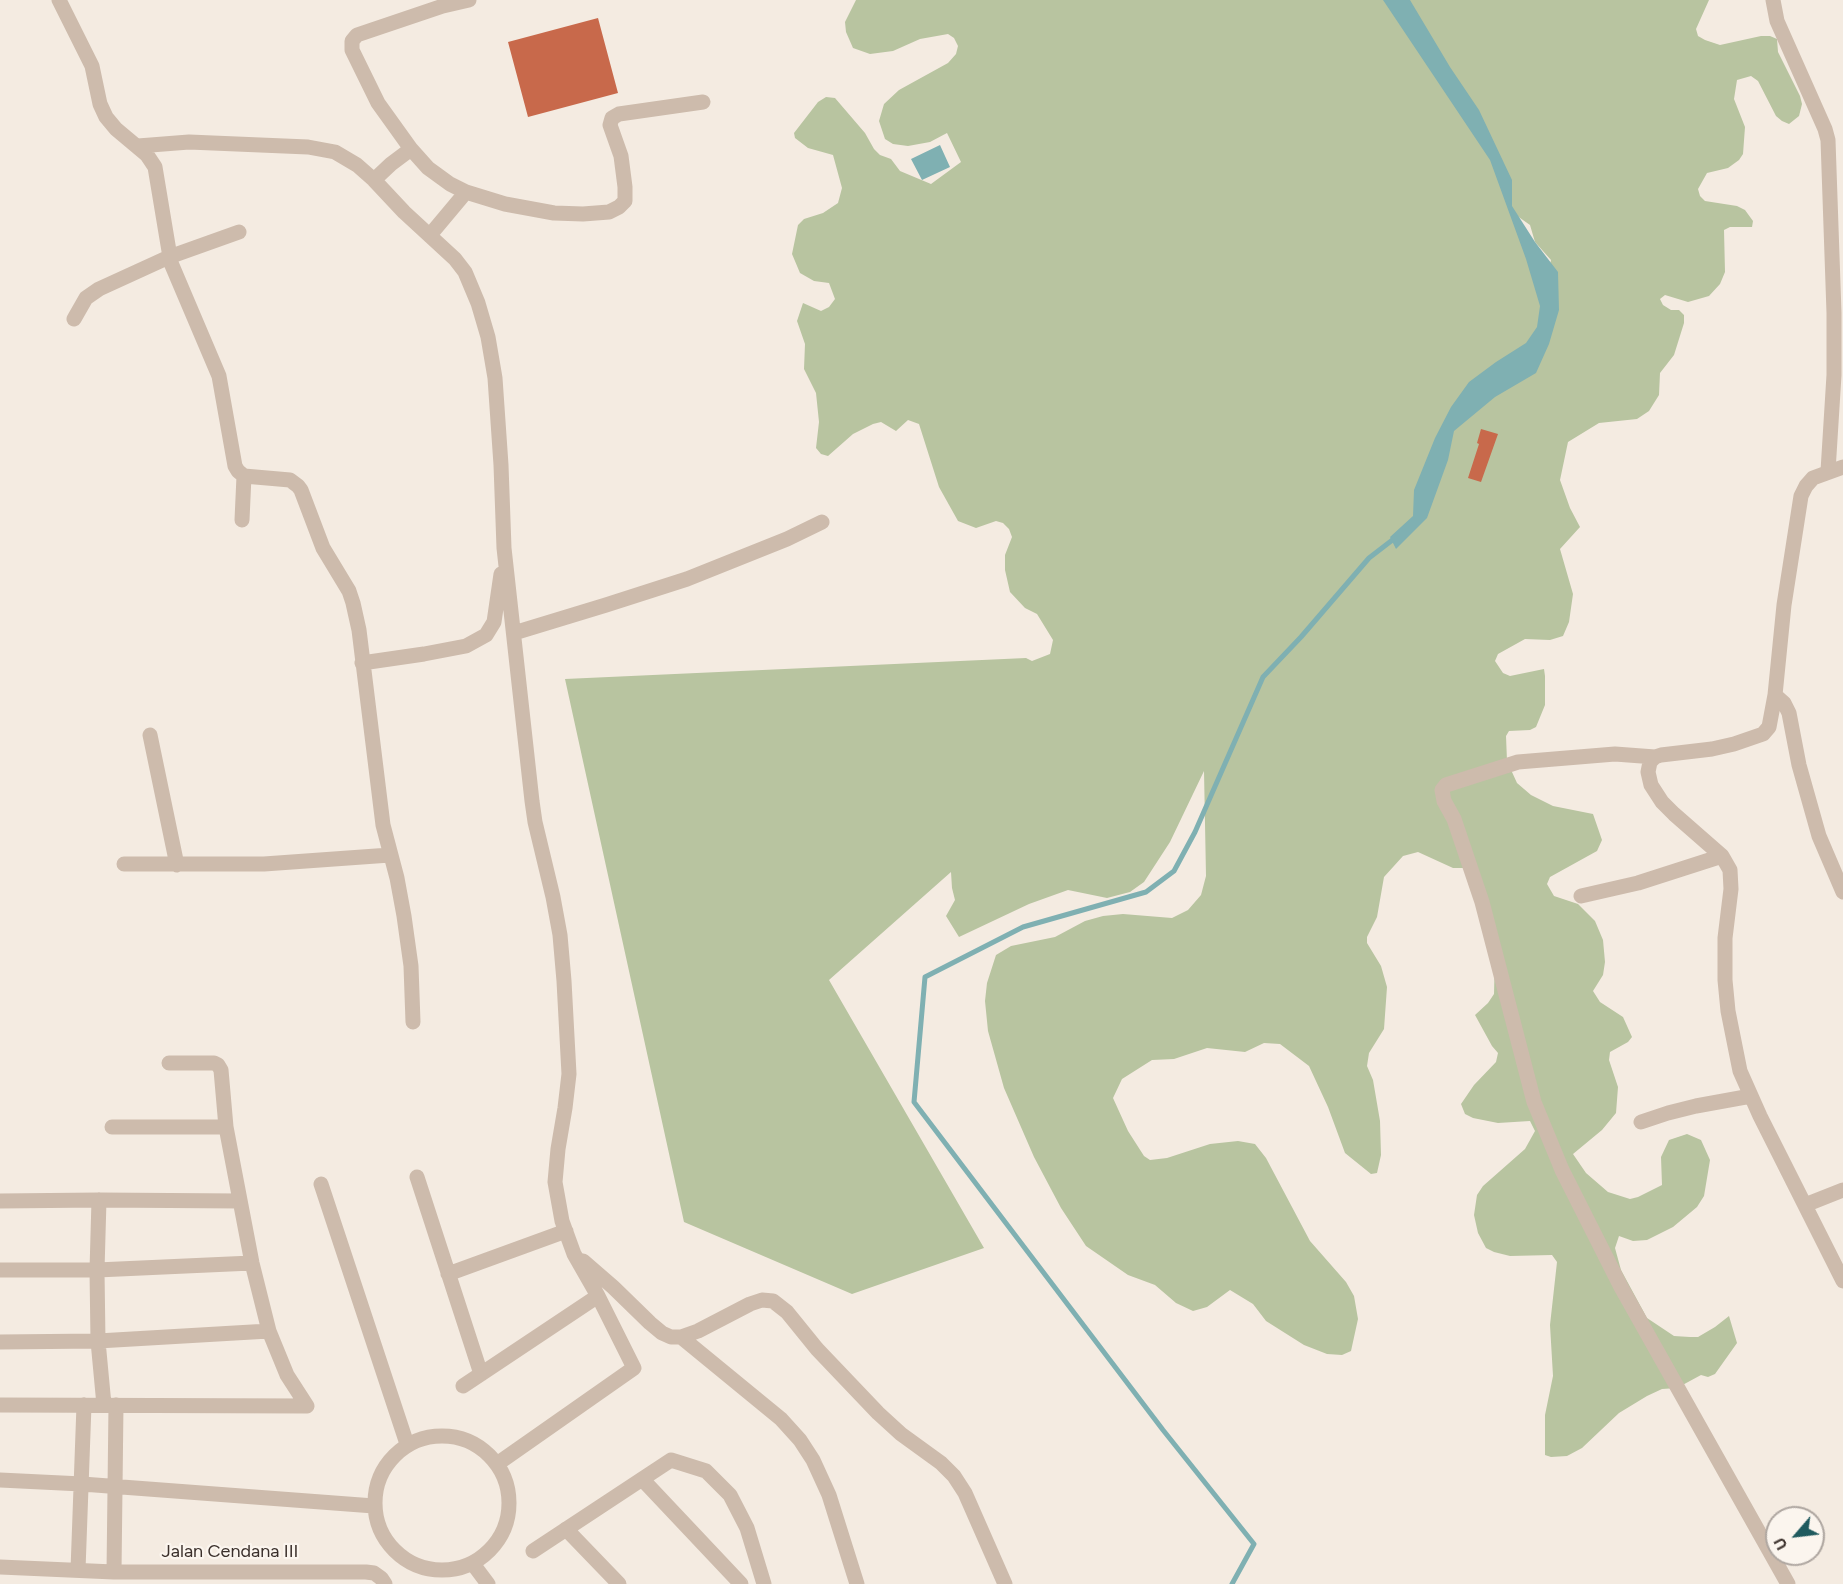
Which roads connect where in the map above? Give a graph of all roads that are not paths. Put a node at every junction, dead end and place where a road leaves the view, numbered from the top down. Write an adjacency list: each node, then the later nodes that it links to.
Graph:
1 (59, 0): 5 (street)
2 (470, 0): 6 (street)
3 (1773, 0): 13 (street)
4 (703, 102): 8 (street)
5 (138, 146): 7 (street); 11 (street)
6 (411, 149): 7 (street); 8 (street)
7 (374, 180): 10 (street)
8 (466, 192): 10 (street)
9 (239, 232): 11 (street)
10 (430, 235): 17 (street)
11 (169, 257): 12 (street); 14 (street)
12 (74, 319)
13 (1836, 469): 20 (street)
14 (244, 476): 15 (street); 19 (street)
15 (242, 520)
16 (822, 522): 18 (street)
17 (504, 548): 18 (street); 19 (street)
18 (514, 633): 42 (street)
19 (363, 663): 23 (street)
20 (1775, 695): 22 (street); 27 (street)
21 (150, 735): 26 (street)
22 (1655, 757): 24 (street); 79 (street)
23 (390, 855): 26 (street); 29 (street)
24 (1722, 856): 28 (street); 31 (street)
25 (124, 864): 26 (street)
26 (177, 865)
27 (1843, 892)
28 (1581, 896)
29 (413, 1022)
30 (169, 1063): 34 (street)
31 (1751, 1096): 32 (street); 41 (street)
32 (1641, 1122)
33 (112, 1127): 34 (street)
34 (226, 1127): 40 (street)
35 (417, 1177): 47 (street)
36 (321, 1184): 59 (street)
37 (1843, 1190): 41 (street)
38 (99, 1200): 39 (street); 40 (street); 46 (street)
39 (0, 1201)
40 (240, 1201): 44 (street)
41 (1805, 1205): 48 (street)
42 (566, 1231): 43 (street); 47 (street)
43 (574, 1254): 49 (street); 51 (street)
44 (252, 1263): 46 (street); 50 (street)
45 (0, 1270): 46 (street)
46 (97, 1270): 52 (street)
47 (448, 1274): 54 (street)
48 (1843, 1281)
49 (598, 1296): 54 (street); 60 (street)
50 (269, 1331): 52 (street); 58 (street)
51 (681, 1337): 77 (street); 78 (street)
52 (98, 1341): 53 (street); 58 (street)
53 (0, 1342)
54 (481, 1374): 55 (street)
55 (463, 1386)
56 (0, 1404): 57 (street)
57 (84, 1405): 58 (street); 63 (street)
58 (110, 1405): 64 (street)
59 (407, 1444): 60 (street); 65 (street)
60 (497, 1464): 68 (street)
61 (642, 1479): 66 (street); 75 (street); 76 (street)
62 (0, 1480): 63 (street)
63 (82, 1484): 64 (street); 71 (street)
64 (115, 1486): 65 (street); 70 (street)
65 (374, 1506): 68 (street)
66 (566, 1529): 67 (street); 74 (street)
67 (533, 1551)
68 (473, 1564): 73 (street)
69 (0, 1567): 71 (street, Jalan Cendana III)
70 (114, 1572): 71 (street, Jalan Cendana III); 72 (street, Jalan Cendana III)
71 (89, 1575)
72 (385, 1584)
73 (488, 1584)
74 (619, 1584)
75 (741, 1584)
76 (764, 1584)
77 (857, 1584)
78 (1005, 1584)
79 (1788, 1584)

